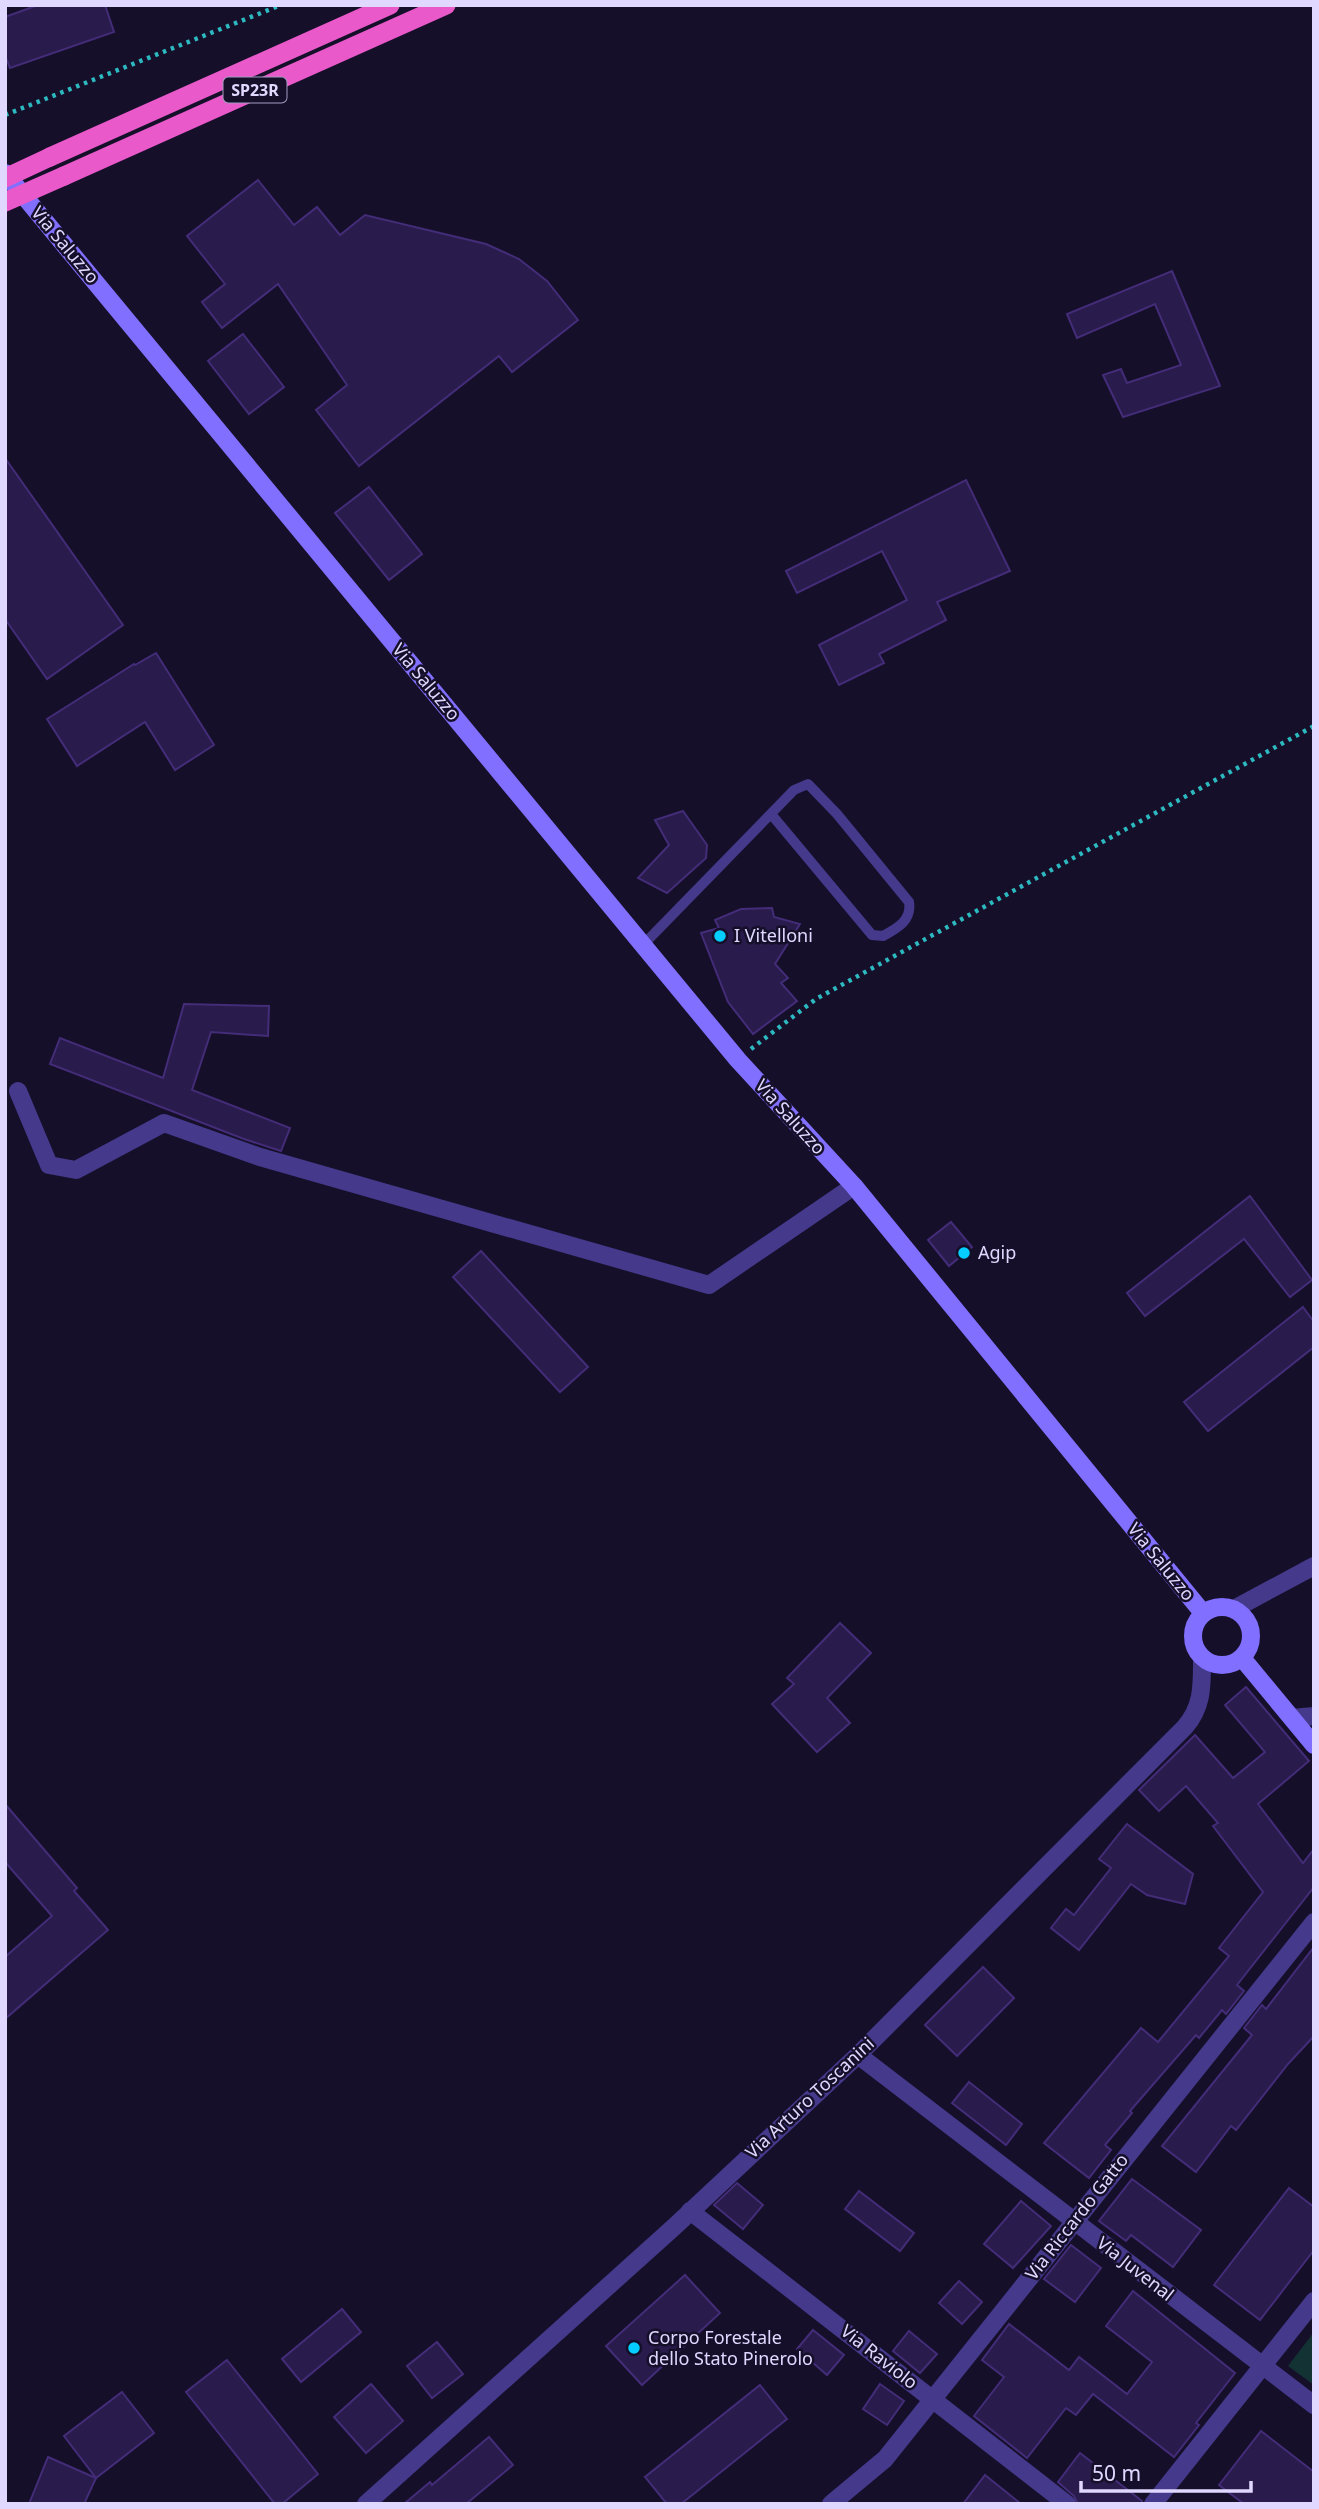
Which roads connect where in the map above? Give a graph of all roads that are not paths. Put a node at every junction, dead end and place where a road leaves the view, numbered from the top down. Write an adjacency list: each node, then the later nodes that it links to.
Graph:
1 (390, 5): 4 (highway, SP23R, bridge)
2 (446, 5): 5 (highway, SP23R, bridge)
3 (5, 173): 7 (main road, Via Saluzzo)
4 (5, 178)
5 (5, 202)
6 (771, 814): 6 (lane); 7 (lane)
7 (643, 945): 9 (main road, Via Saluzzo)
8 (18, 1091): 9 (street)
9 (854, 1186): 12 (main road, Via Saluzzo)
10 (1314, 1566): 11 (street)
11 (1234, 1609): 12 (main road); 14 (main road)
12 (1203, 1613): 13 (main road)
13 (1202, 1658): 14 (main road); 19 (street, Via Arturo Toscanini)
14 (1242, 1658): 16 (main road)
15 (1314, 1716): 16 (street)
16 (1292, 1718): 17 (main road)
17 (1314, 1745)
18 (1314, 1922): 21 (street, Via Riccardo Gatto)
19 (858, 2055): 20 (street, Via Arturo Toscanini); 21 (street, Via Juvenal)
20 (690, 2211): 24 (street, Via Raviolo); 26 (street, Via Arturo Toscanini)
21 (1073, 2221): 23 (street, Via Juvenal); 24 (street, Via Riccardo Gatto)
22 (1314, 2301): 23 (street)
23 (1262, 2366): 25 (street, Via Juvenal); 29 (street)
24 (934, 2400): 27 (street, Via Riccardo Gatto); 28 (street, Via Raviolo)
25 (1314, 2405)
26 (369, 2503)
27 (831, 2504)
28 (1067, 2504)
29 (1153, 2504)

